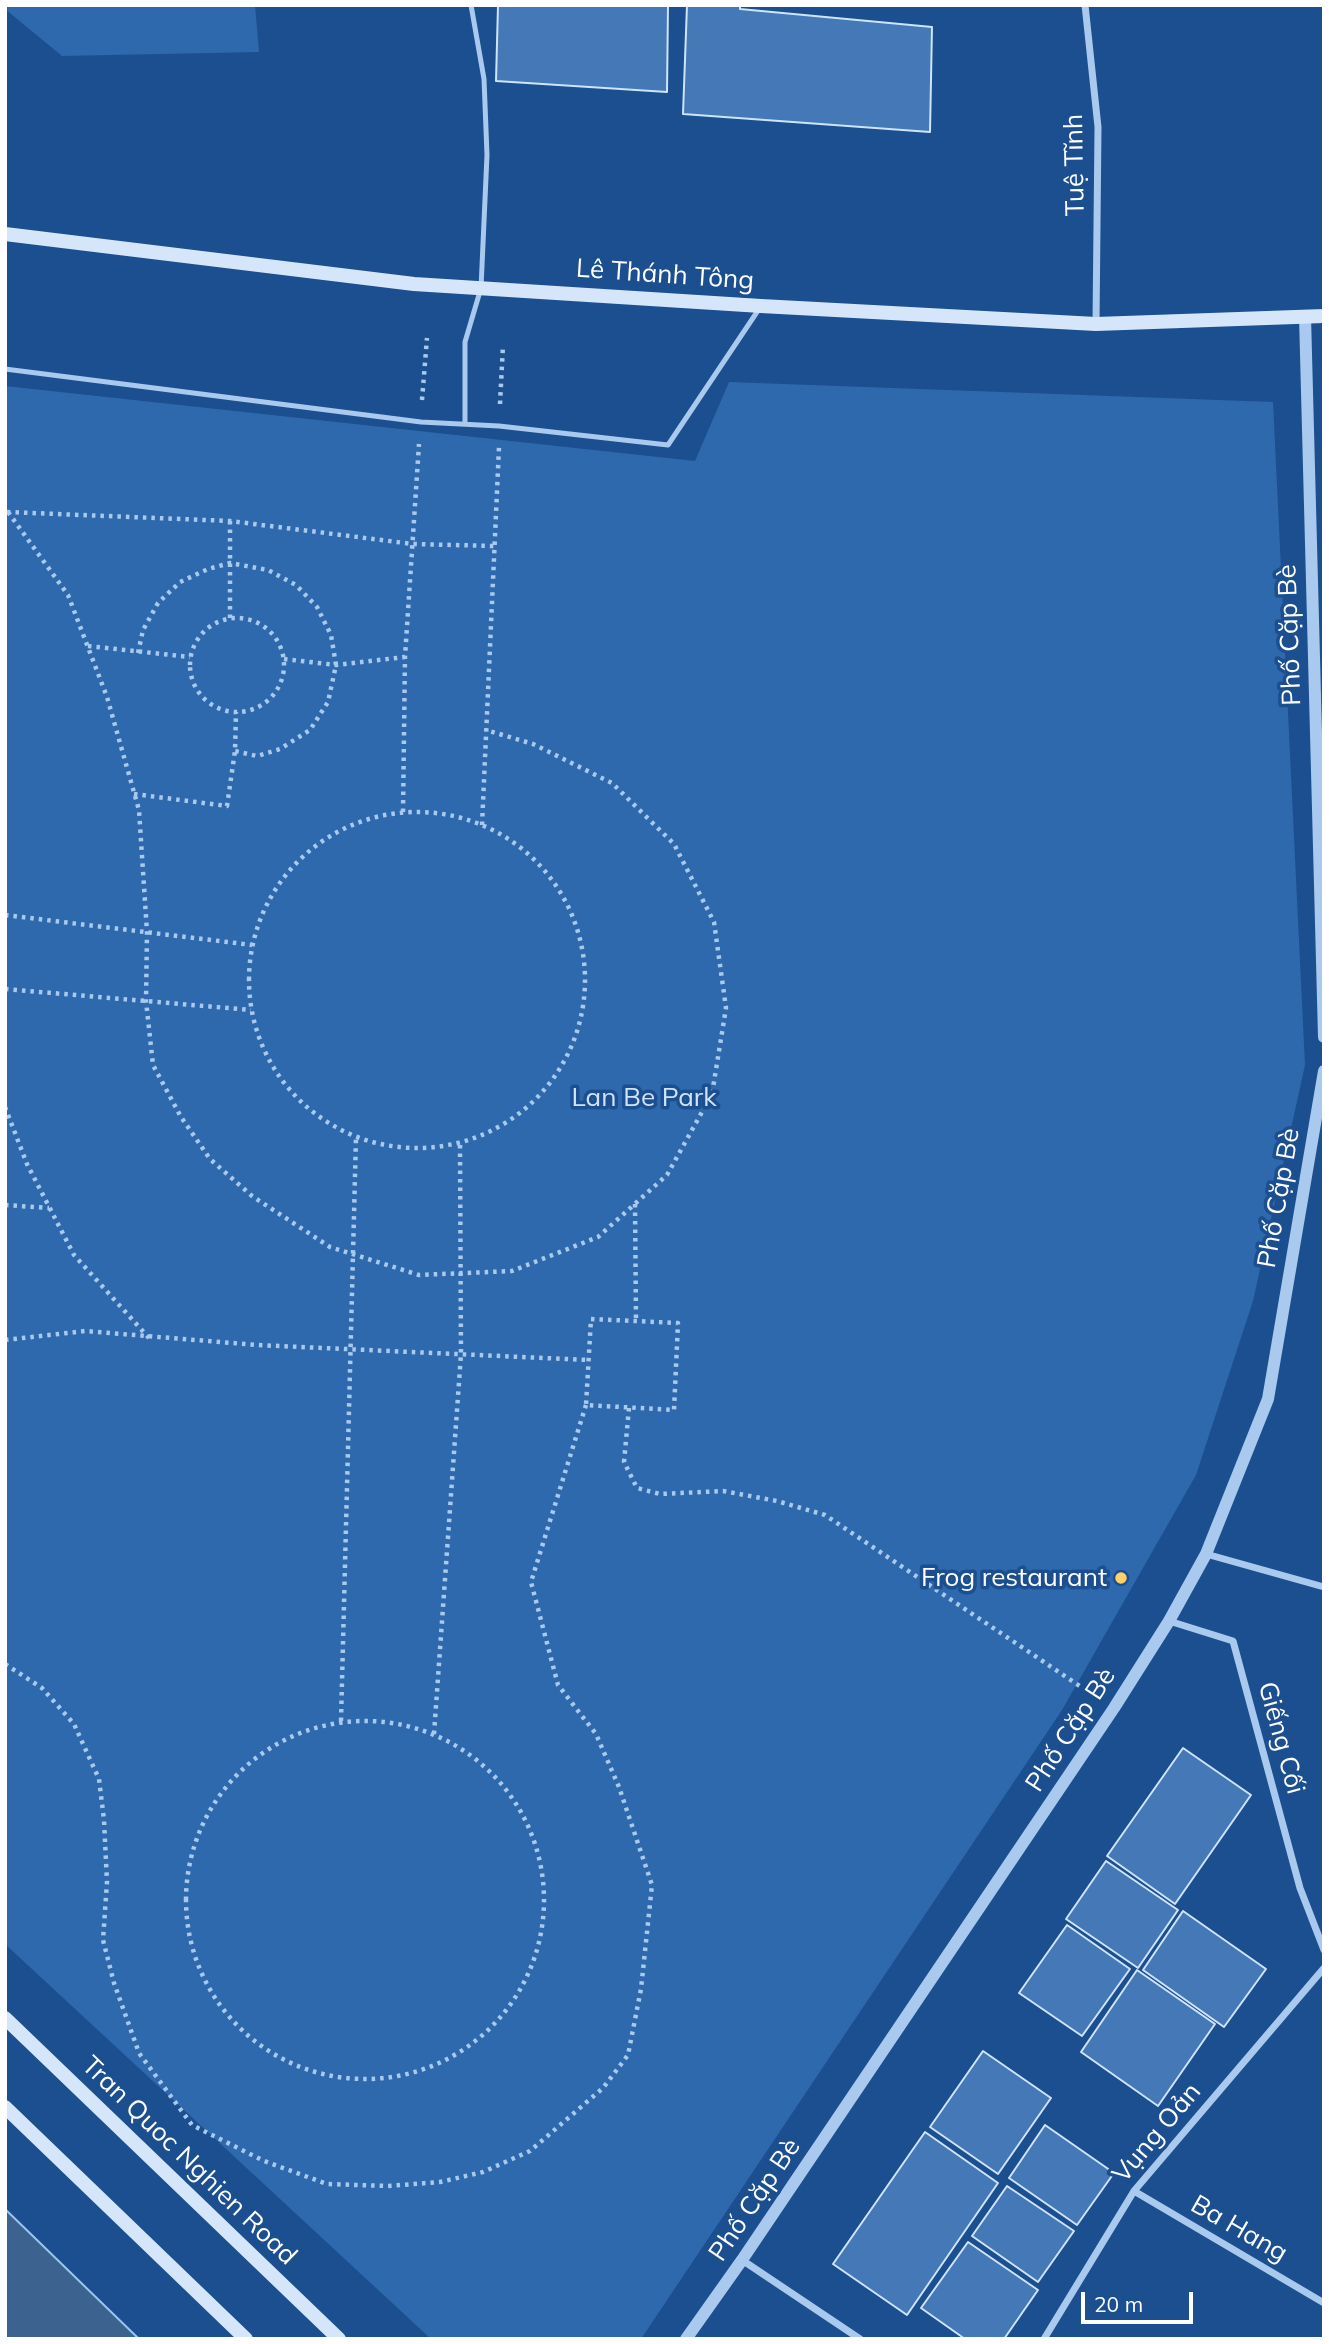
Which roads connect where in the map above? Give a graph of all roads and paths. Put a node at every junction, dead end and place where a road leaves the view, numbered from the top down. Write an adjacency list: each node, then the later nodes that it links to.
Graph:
1 (471, 5): 4 (lane)
2 (1085, 5): 8 (street, Tuệ Tĩnh)
3 (5, 234): 4 (main road, Lê Thánh Tông)
4 (481, 288): 5 (main road, Lê Thánh Tông); 13 (lane)
5 (761, 306): 8 (main road, Lê Thánh Tông); 14 (lane)
6 (1305, 316): 7 (main road, Lê Thánh Tông); 8 (main road, Lê Thánh Tông); 39 (street, Phố Cặp Bè)
7 (1324, 316)
8 (1096, 324)
9 (427, 338): 12 (path)
10 (503, 345): 14 (path)
11 (5, 369): 12 (lane)
12 (421, 422): 13 (lane); 17 (path)
13 (465, 423): 14 (lane)
14 (499, 426): 18 (path)
15 (7, 512): 16 (path); 21 (path)
16 (230, 521): 17 (path); 19 (path)
17 (413, 544): 18 (path); 24 (path)
18 (494, 546): 28 (path)
19 (230, 563): 20 (path); 22 (path); 26 (path)
20 (230, 618): 23 (path); 25 (path)
21 (88, 646): 22 (path); 30 (path)
22 (138, 653): 23 (path)
23 (190, 657): 27 (path)
24 (405, 657): 26 (path); 31 (path)
25 (284, 659): 26 (path); 27 (path)
26 (336, 665): 29 (path)
27 (236, 712): 29 (path)
28 (486, 730): 32 (path); 45 (path)
29 (235, 751): 30 (path)
30 (134, 794): 34 (path)
31 (403, 812): 32 (path); 35 (path)
32 (482, 825): 43 (path)
33 (5, 915): 34 (path)
34 (147, 932): 35 (path); 37 (path)
35 (252, 944): 38 (path)
36 (5, 989): 37 (path)
37 (146, 1001): 38 (path); 47 (path)
38 (251, 1010): 42 (path)
39 (1324, 1037)
40 (1324, 1071): 57 (street, Phố Cặp Bè)
41 (5, 1107): 46 (path)
42 (356, 1137): 43 (path); 47 (path)
43 (460, 1144): 48 (path)
44 (5, 1205): 46 (path)
45 (635, 1205): 48 (path); 49 (path)
46 (49, 1208): 50 (path)
47 (353, 1254): 48 (path); 52 (path)
48 (462, 1273): 53 (path)
49 (636, 1321): 54 (path); 56 (path)
50 (149, 1338): 51 (path); 52 (path)
51 (5, 1340)
52 (350, 1349): 53 (path); 62 (path)
53 (461, 1354): 54 (path); 63 (path)
54 (588, 1360): 55 (path)
55 (586, 1405): 56 (path); 60 (path)
56 (629, 1408): 61 (path)
57 (1206, 1554): 58 (street); 59 (street, Phố Cặp Bè)
58 (1324, 1587)
59 (1169, 1621): 61 (street, Phố Cặp Bè); 64 (street, Giếng Cối)
60 (5, 1664)
61 (1114, 1708): 69 (street, Phố Cặp Bè)
62 (341, 1721): 63 (path); 63 (path)
63 (434, 1734)
64 (1324, 1950)
65 (1324, 1968): 68 (street, Vụng Oản)
66 (5, 2018): 72 (main road, Tran Quoc Nghien Road)
67 (5, 2108): 71 (main road)
68 (1134, 2191): 70 (street, Ba Hang); 75 (street, Vụng Oản)
69 (742, 2260): 73 (street, Phố Cặp Bè); 74 (street)
70 (1324, 2303)
71 (246, 2339)
72 (339, 2339)
73 (686, 2339)
74 (860, 2339)
75 (1044, 2339)

